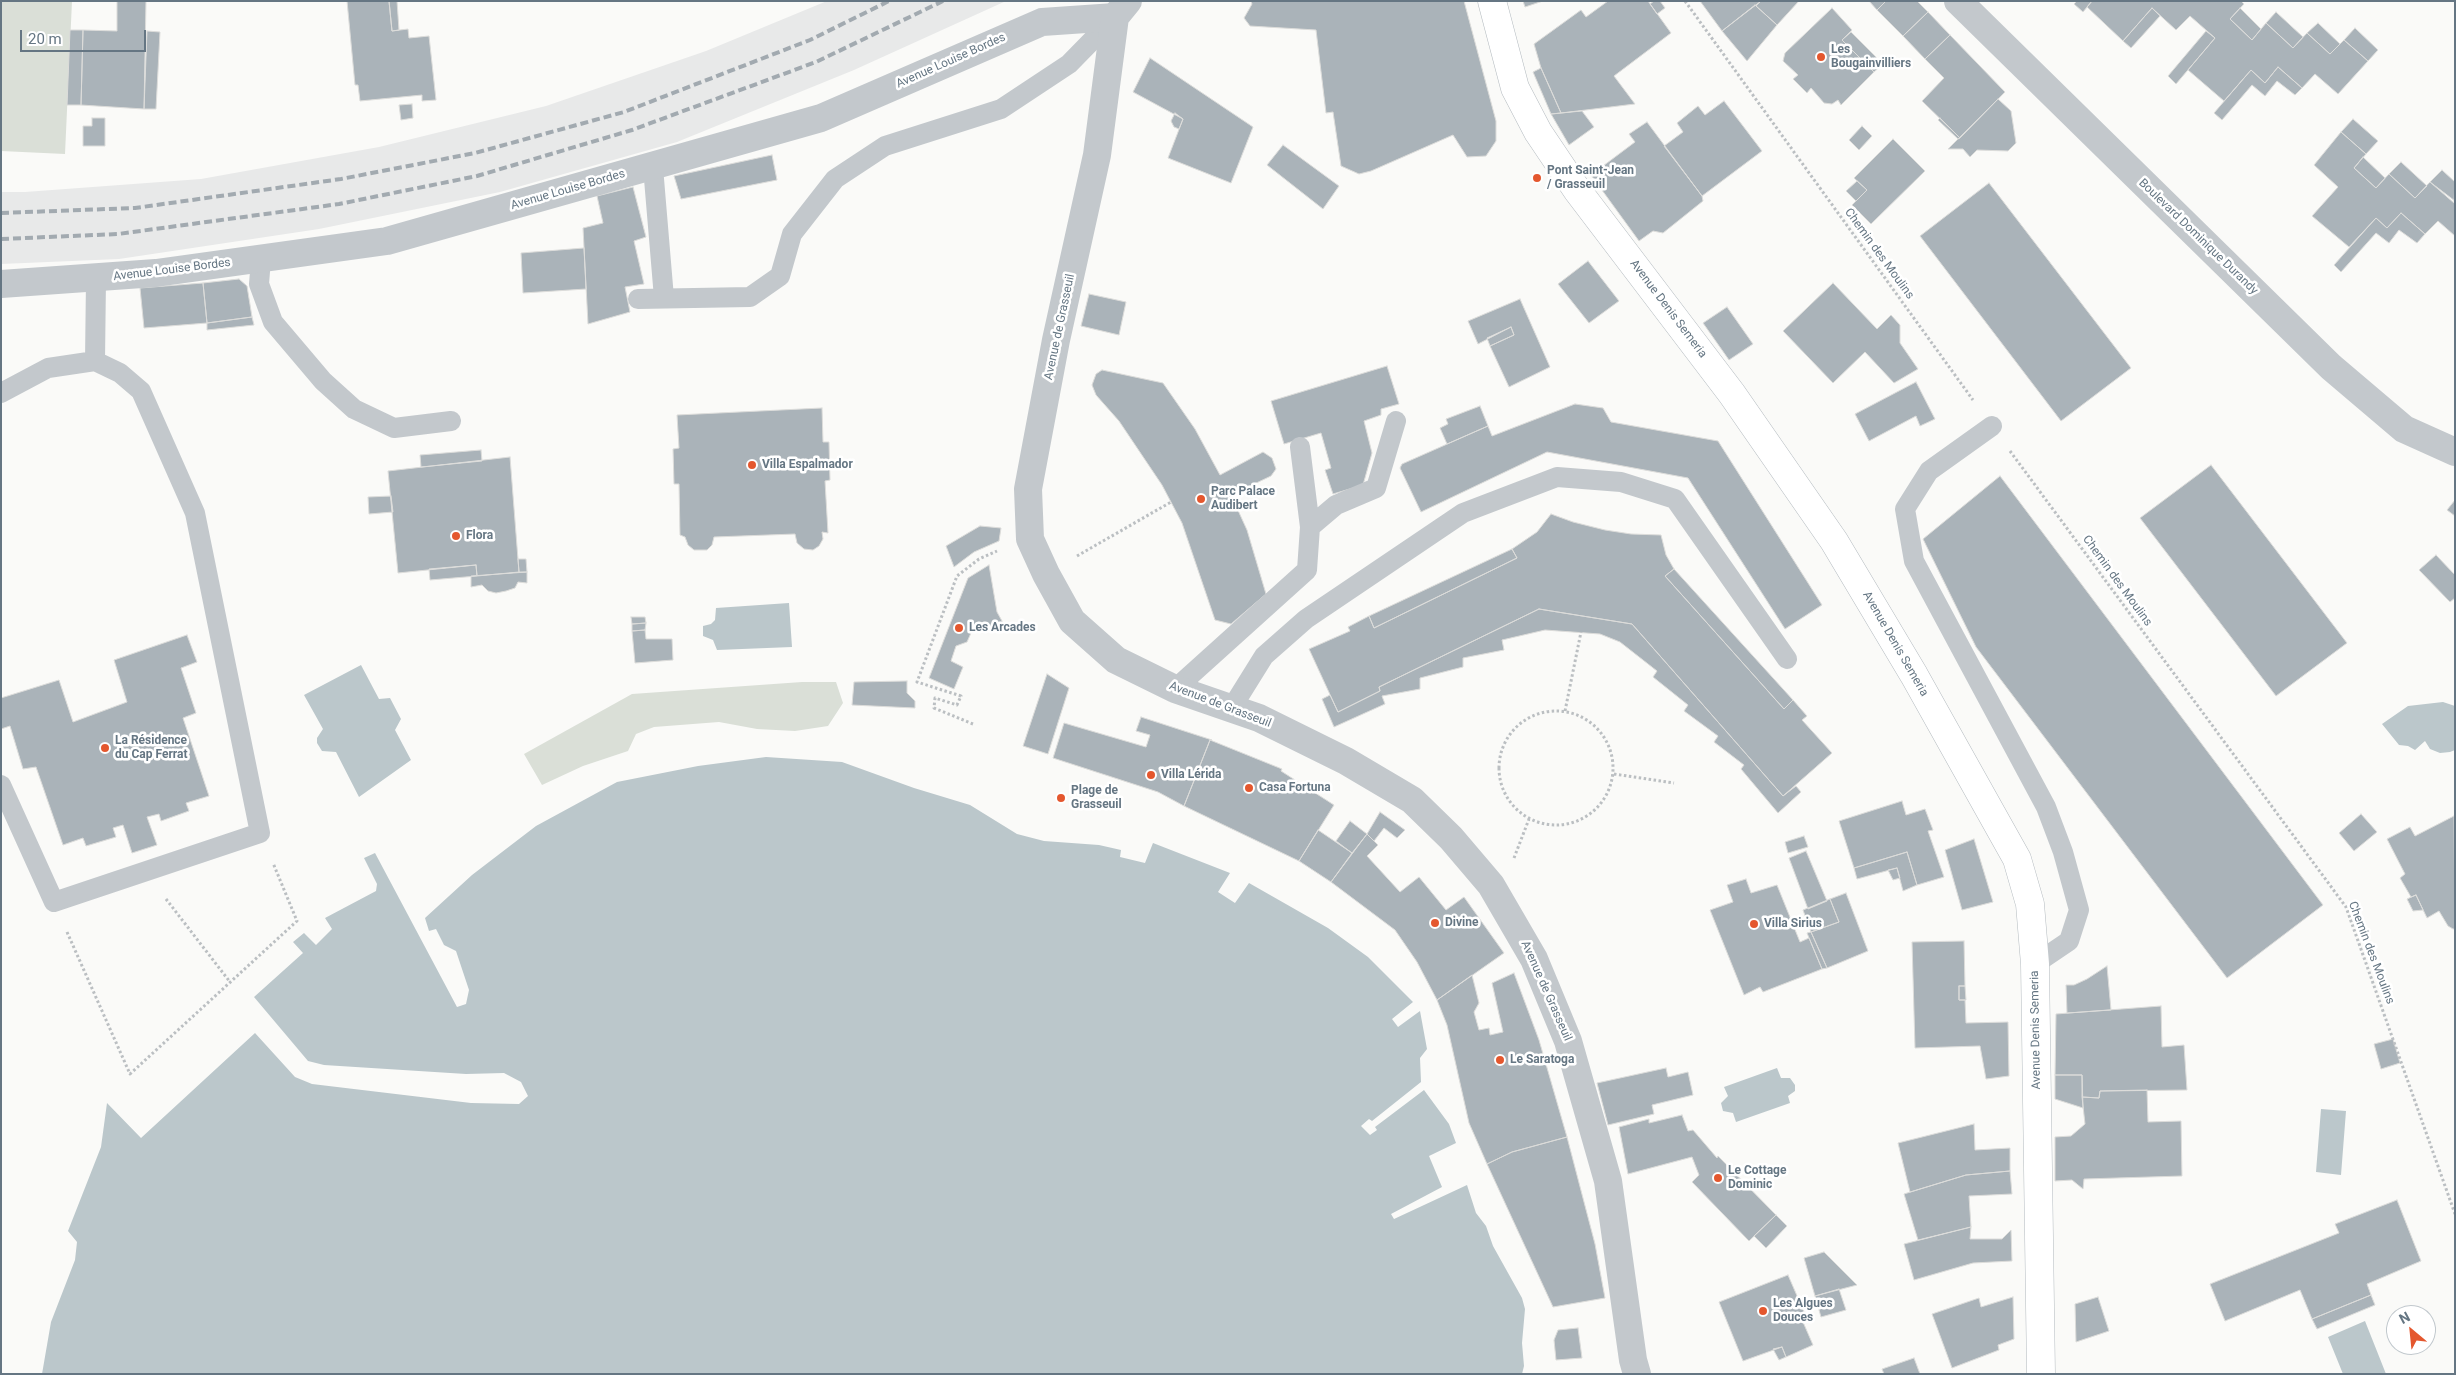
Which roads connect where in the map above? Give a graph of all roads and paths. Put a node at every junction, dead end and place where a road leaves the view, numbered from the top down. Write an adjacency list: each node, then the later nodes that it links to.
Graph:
1 (1492, 1): 34 (main road, Avenue Denis Semeria)
2 (1685, 1): 15 (path, Chemin des Moulins)
3 (1958, 1): 17 (street, Boulevard Dominique Durandy)
4 (1122, 9): 5 (street, Avenue Louise Bordes); 9 (lane); 20 (street, Avenue de Grasseuil)
5 (653, 166): 6 (street, Avenue Louise Bordes); 9 (lane)
6 (261, 258): 7 (street, Avenue Louise Bordes); 13 (lane)
7 (96, 279): 8 (street, Avenue Louise Bordes); 11 (lane)
8 (1, 284)
9 (664, 298): 10 (lane)
10 (638, 299)
11 (95, 361): 12 (lane); 31 (lane)
12 (1, 393)
13 (450, 421)
14 (1396, 421): 19 (lane)
15 (1992, 426): 34 (lane); 36 (path, Chemin des Moulins)
16 (1300, 447): 19 (lane)
17 (2455, 452)
18 (1171, 502): 21 (path)
19 (1310, 527): 24 (lane)
20 (1030, 539): 21 (street, Avenue de Grasseuil); 27 (path)
21 (1046, 574): 24 (street, Avenue de Grasseuil)
22 (1581, 632): 26 (path)
23 (1787, 659): 25 (lane)
24 (1175, 689): 25 (street, Avenue de Grasseuil)
25 (1231, 709): 37 (street, Avenue de Grasseuil)
26 (1565, 711): 28 (path); 28 (path)
27 (973, 724)
28 (1614, 774): 29 (path)
29 (1674, 783)
30 (1, 785): 33 (lane)
31 (260, 833): 32 (lane); 35 (path)
32 (144, 871): 33 (lane); 35 (path)
33 (54, 902): 35 (path)
34 (2035, 964): 38 (main road, Avenue Denis Semeria)
35 (230, 982)
36 (2455, 1214)
37 (1637, 1374)
38 (2041, 1374)

